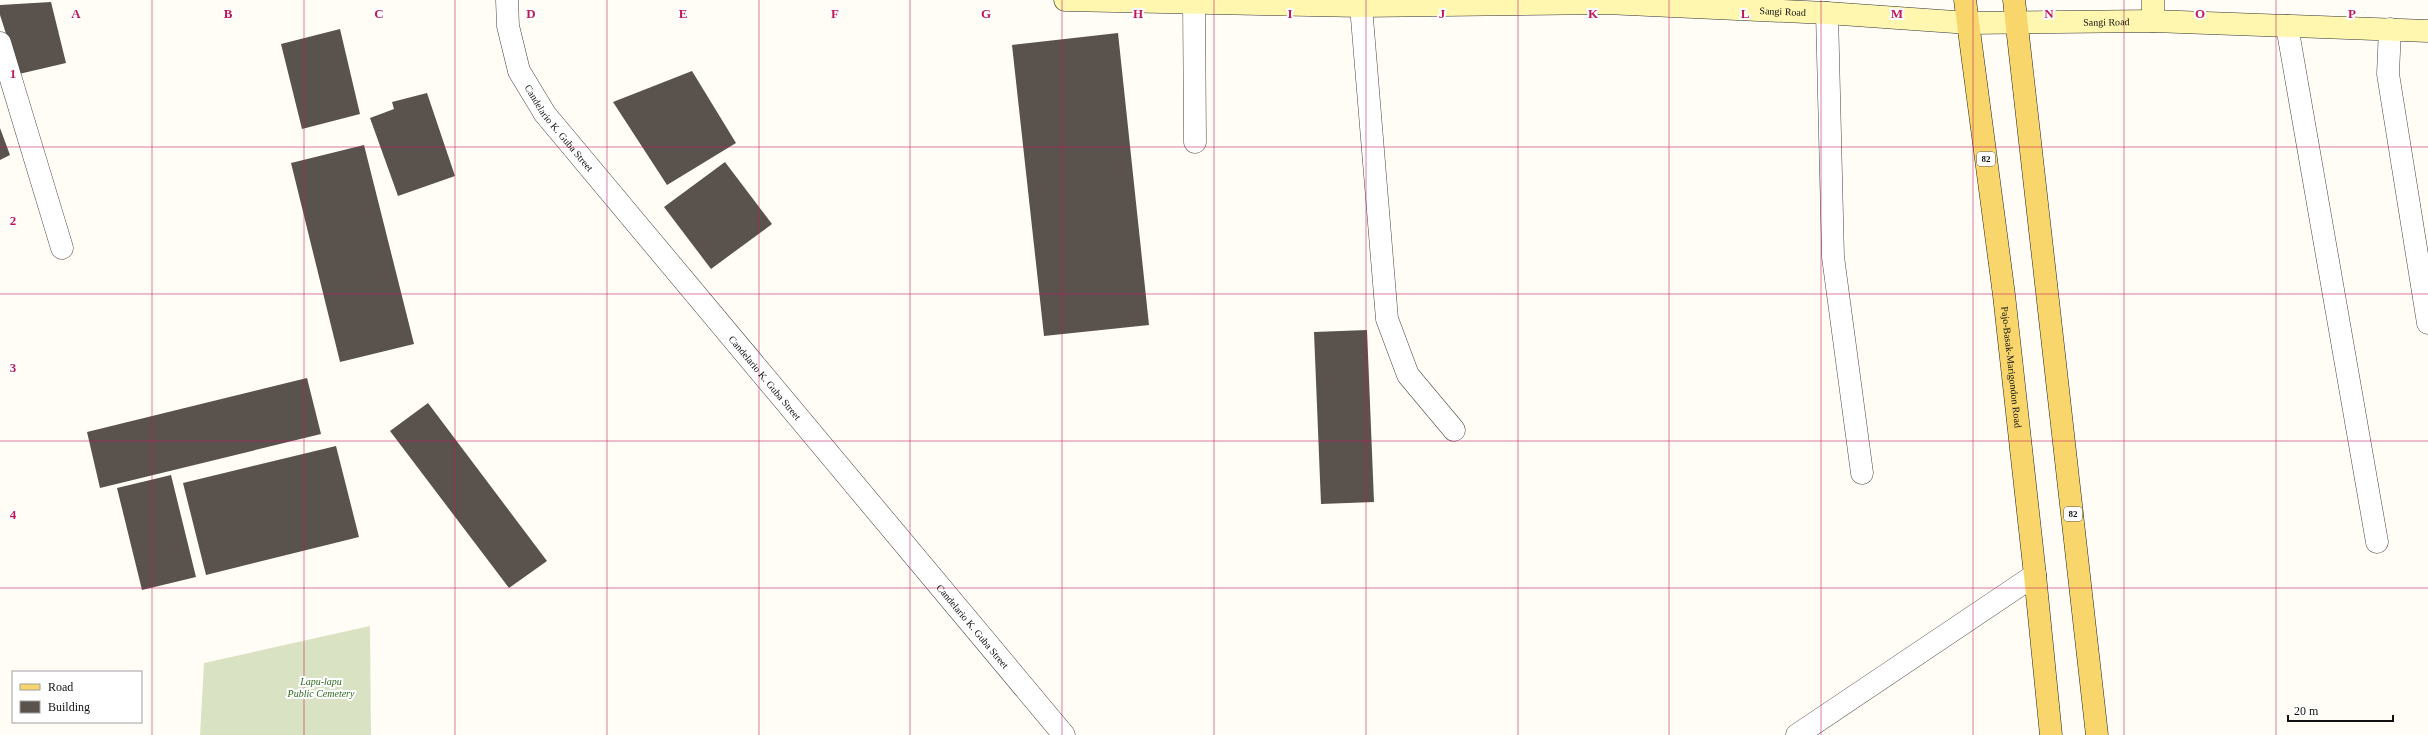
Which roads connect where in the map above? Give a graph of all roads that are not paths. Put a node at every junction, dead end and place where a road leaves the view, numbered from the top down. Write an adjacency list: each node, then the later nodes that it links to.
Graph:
1 (507, 0): 25 (street, Candelario K. Guba Street)
2 (1065, 0): 3 (street, Sangi Road)
3 (1078, 0): 7 (street, Sangi Road)
4 (1966, 0): 13 (main road, Pajo-Basak-Marigondon Road / 82)
5 (2014, 0): 11 (main road, 82)
6 (2154, 0): 12 (street)
7 (1194, 2): 9 (street, Sangi Road); 18 (street)
8 (1606, 2): 9 (street, Sangi Road); 10 (street, Sangi Road)
9 (1361, 6): 21 (street)
10 (1826, 13): 13 (street, Sangi Road); 22 (street)
11 (2018, 21): 12 (street, Sangi Road); 13 (street, Sangi Road); 28 (main road, 82)
12 (2153, 21): 14 (street, Sangi Road)
13 (1969, 22): 24 (main road, Pajo-Basak-Marigondon Road / 82)
14 (2287, 26): 15 (street, Sangi Road); 23 (street)
15 (2390, 29): 16 (street, Sangi Road); 20 (street)
16 (2428, 31)
17 (0, 44): 19 (street)
18 (1195, 142)
19 (62, 248)
20 (2428, 323)
21 (1454, 430)
22 (1862, 473)
23 (2377, 542)
24 (2035, 574): 26 (street); 27 (main road, Pajo-Basak-Marigondon Road / 82)
25 (1064, 735)
26 (1797, 735)
27 (2051, 735)
28 (2097, 735)

